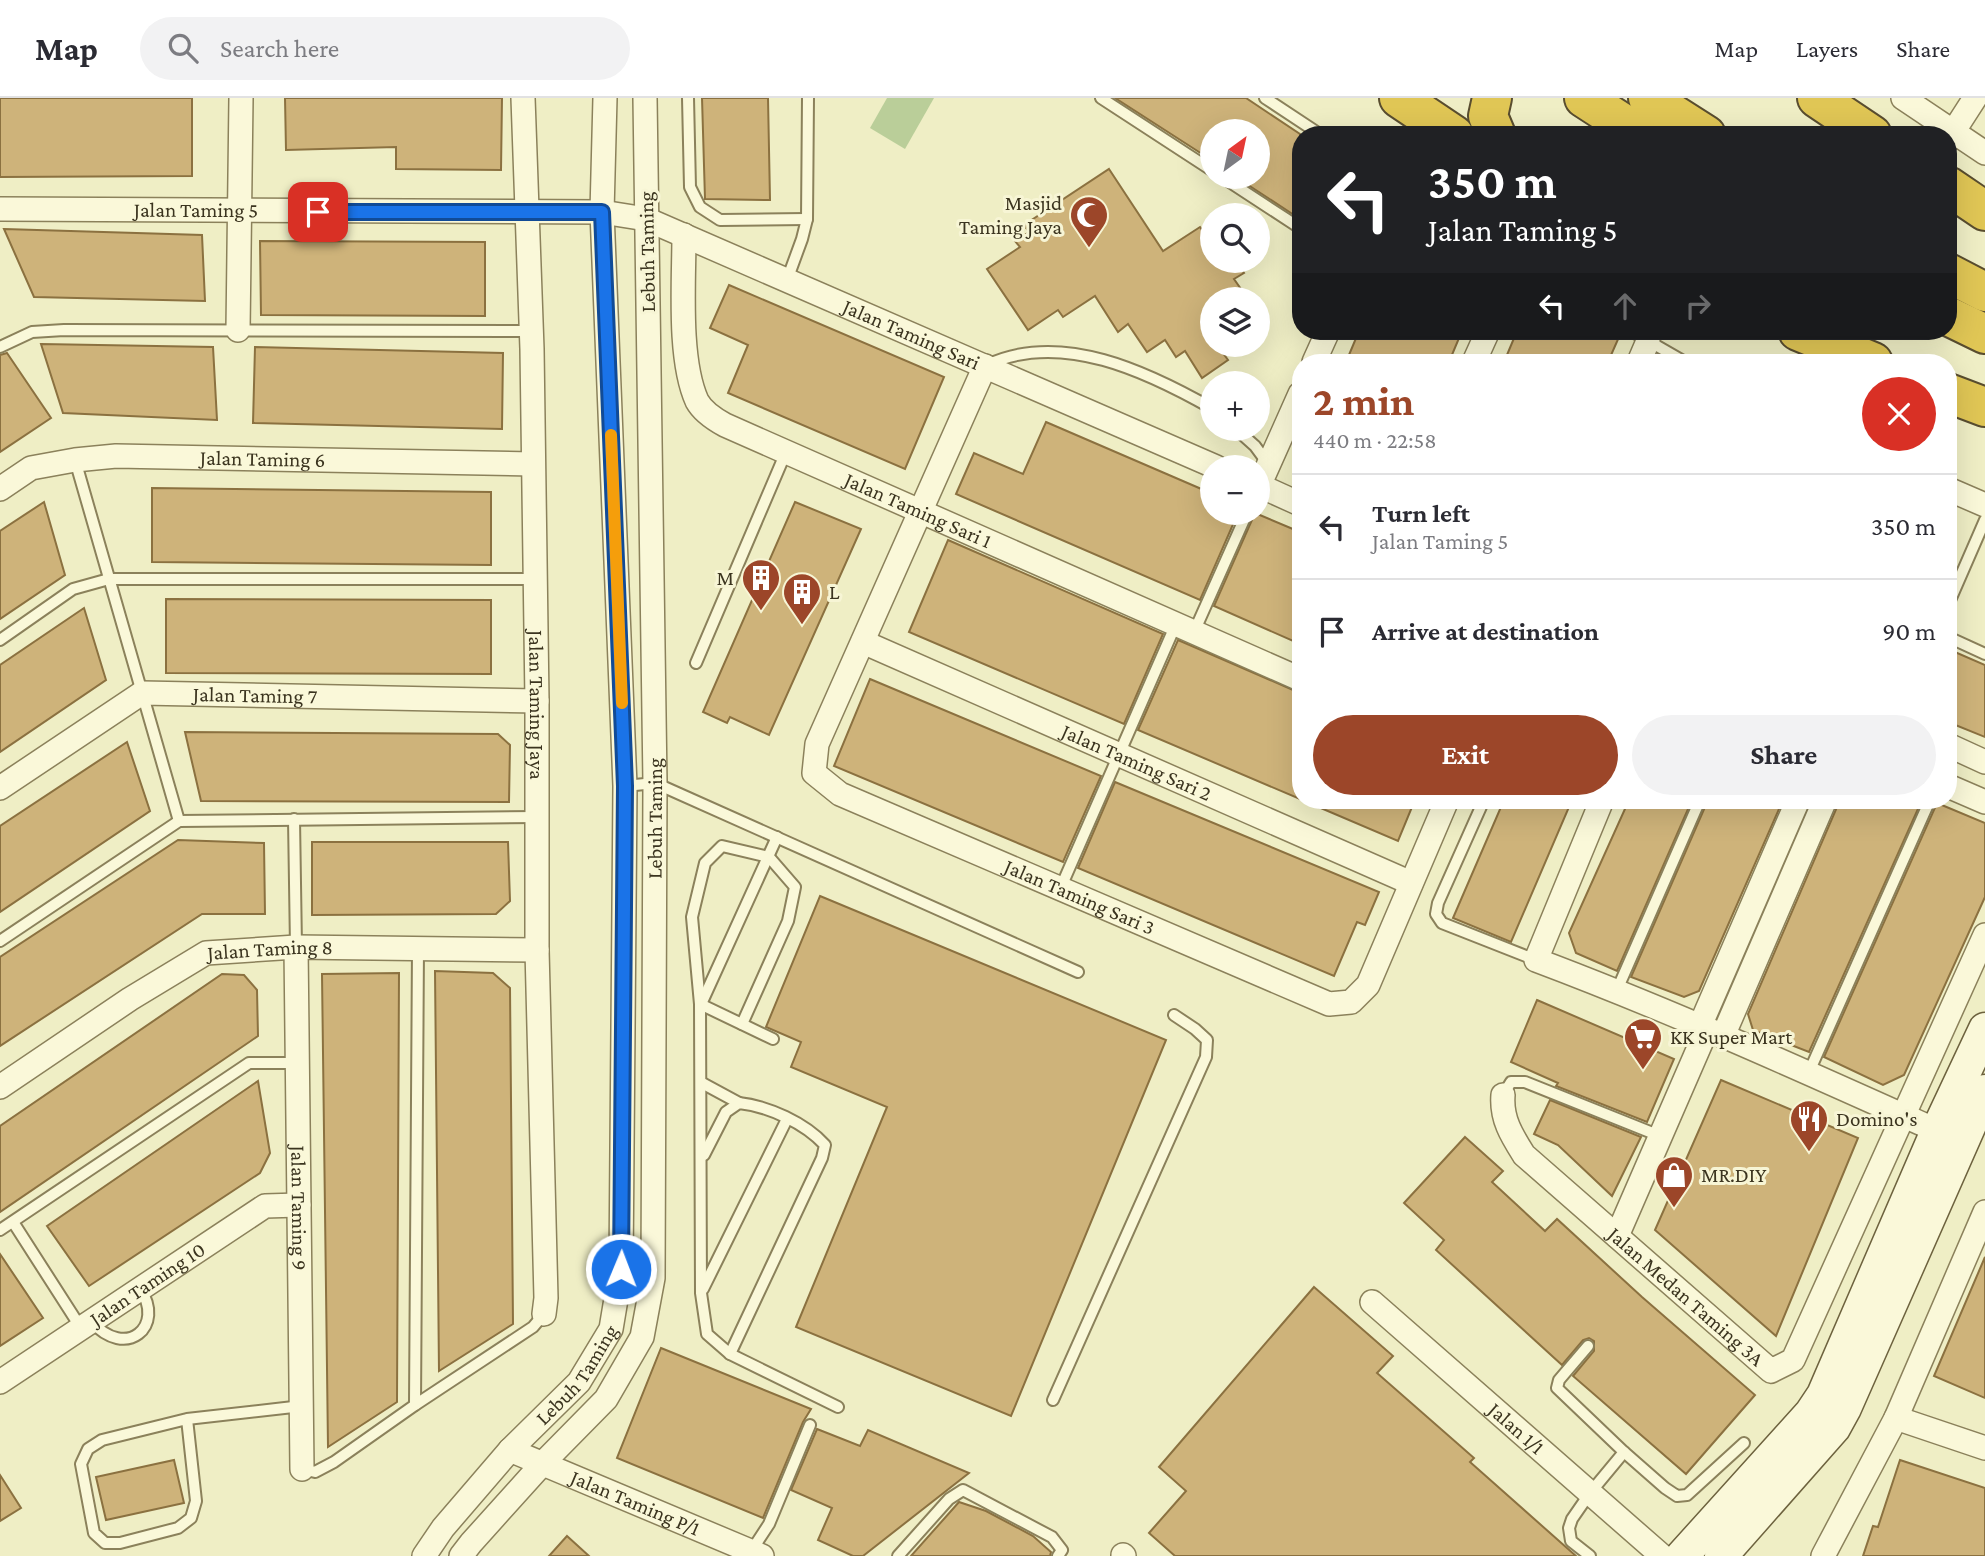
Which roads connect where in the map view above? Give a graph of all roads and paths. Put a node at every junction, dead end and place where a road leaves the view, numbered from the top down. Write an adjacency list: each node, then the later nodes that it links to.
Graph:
1 (240, 98): 30 (street)
2 (523, 98): 33 (street, Jalan Taming Jaya)
3 (605, 98): 32 (street, Lebuh Taming)
4 (645, 98): 34 (street, Lebuh Taming)
5 (688, 98): 35 (lane)
6 (808, 98): 35 (lane)
7 (1101, 98): 26 (lane)
8 (1265, 98): 16 (lane)
9 (1399, 98): 17 (highway)
10 (1492, 98): 18 (highway)
11 (1648, 98): 20 (highway)
12 (1817, 98): 21 (highway)
13 (1903, 98): 22 (street)
14 (1975, 98): 23 (street)
15 (1590, 102): 19 (highway)
16 (1307, 126)
17 (1441, 126)
18 (1492, 126)
19 (1627, 126)
20 (1692, 126)
21 (1859, 126)
22 (1938, 126)
23 (1957, 126)
24 (1957, 139): 25 (street)
25 (1985, 153)
26 (1200, 163)
27 (1240, 189): 36 (lane)
28 (1957, 192): 31 (highway)
29 (0, 209): 30 (street, Jalan Taming 5)
30 (239, 211): 33 (street, Jalan Taming 5); 42 (street)
31 (1985, 211)
32 (602, 212): 33 (street, Jalan Taming 5); 34 (street, Jalan Taming Sari); 86 (street, Lebuh Taming)
33 (527, 213): 43 (street, Jalan Taming Jaya)
34 (646, 219): 37 (street, Jalan Taming Sari); 85 (street, Lebuh Taming)
35 (807, 219): 39 (lane)
36 (1292, 223)
37 (684, 235): 39 (street, Jalan Taming Sari); 56 (street, Jalan Taming Sari 1)
38 (1957, 278): 40 (highway)
39 (787, 280): 50 (street, Jalan Taming Sari)
40 (1985, 292)
41 (1957, 320): 44 (highway)
42 (237, 330): 43 (lane); 47 (lane)
43 (531, 331): 61 (street, Jalan Taming Jaya)
44 (1985, 334)
45 (1647, 340): 48 (lane)
46 (1820, 340): 49 (highway)
47 (0, 347)
48 (1671, 354)
49 (1854, 354)
50 (985, 366): 52 (lane); 59 (street, Jalan Taming Sari); 67 (street)
51 (1957, 396): 53 (highway)
52 (1200, 402)
53 (1985, 407)
54 (1292, 412): 60 (street)
55 (1249, 441): 57 (lane)
56 (786, 452): 67 (street, Jalan Taming Sari 1); 78 (lane)
57 (1262, 455)
58 (75, 460): 61 (street, Jalan Taming 6); 62 (street, Jalan Taming 6); 70 (lane)
59 (1200, 460)
60 (1270, 463)
61 (533, 464): 71 (street, Jalan Taming Jaya)
62 (0, 489)
63 (1270, 492): 65 (street)
64 (1957, 493): 66 (street)
65 (1292, 501)
66 (1985, 505)
67 (920, 512): 73 (street, Jalan Taming Sari 1); 76 (street)
68 (1985, 520): 72 (lane)
69 (1241, 525): 73 (lane)
70 (109, 579): 71 (lane); 74 (lane); 80 (lane)
71 (535, 579): 81 (street, Jalan Taming Jaya)
72 (1957, 584)
73 (1185, 628): 79 (street, Jalan Taming Sari 1); 83 (lane)
74 (0, 639)
75 (1957, 641): 77 (lane)
76 (863, 642): 83 (street, Jalan Taming Sari 2); 103 (street, Jalan Taming Sari 3)
77 (1985, 654)
78 (695, 663)
79 (1292, 675)
80 (142, 693): 81 (street, Jalan Taming 7); 87 (street); 99 (lane)
81 (537, 701): 97 (street, Jalan Taming Jaya)
82 (1957, 750): 84 (street)
83 (1119, 754): 102 (street, Jalan Taming Sari 2); 103 (lane)
84 (1985, 762)
85 (655, 783): 86 (lane); 100 (lane); 154 (street, Lebuh Taming)
86 (625, 786): 152 (street, Lebuh Taming)
87 (0, 788)
88 (1957, 790): 89 (street)
89 (1985, 802)
90 (1443, 809): 102 (street)
91 (1480, 809): 109 (lane)
92 (1598, 809): 109 (street)
93 (1696, 809): 111 (lane)
94 (1795, 809): 116 (street)
95 (1820, 809): 116 (street)
96 (1926, 809): 119 (lane)
97 (537, 817): 98 (lane); 108 (street, Jalan Taming Jaya)
98 (294, 819): 99 (lane); 106 (lane)
99 (179, 821): 105 (lane)
100 (777, 837): 101 (lane); 110 (lane)
101 (769, 857): 112 (lane); 112 (lane); 114 (lane)
102 (1411, 883): 103 (street, Jalan Taming Sari 3)
103 (1061, 887)
104 (1985, 935): 125 (street)
105 (0, 941)
106 (296, 947): 107 (street, Jalan Taming 8); 118 (street, Jalan Taming 9); 121 (street, Jalan Taming 8)
107 (418, 948): 108 (street, Jalan Taming 8); 144 (lane)
108 (537, 950): 138 (street, Jalan Taming Jaya)
109 (1536, 960): 111 (street)
110 (1078, 972)
111 (1617, 990): 116 (street)
112 (701, 1004): 114 (lane); 120 (lane)
113 (1174, 1015): 143 (lane)
114 (742, 1024): 117 (lane)
115 (1985, 1029): 128 (street)
116 (1710, 1030): 119 (street); 127 (street)
117 (773, 1039)
118 (297, 1063): 130 (street, Jalan Taming 9); 132 (lane)
119 (1809, 1072): 125 (street)
120 (702, 1083): 124 (lane); 129 (lane)
121 (0, 1087)
122 (1985, 1091): 128 (street)
123 (1503, 1095): 127 (lane); 134 (street, Jalan Medan Taming 3A)
124 (739, 1103): 126 (lane); 129 (lane)
125 (1902, 1115): 128 (street); 134 (street, Jalan Medan Taming 3A)
126 (787, 1119): 136 (lane); 141 (lane)
127 (1660, 1136): 134 (street)
128 (1949, 1136): 164 (street); 165 (street)
129 (702, 1158): 136 (lane)
130 (299, 1205): 135 (street, Jalan Taming 10); 145 (street, Jalan Taming 9)
131 (1985, 1212): 147 (street)
132 (13, 1222): 133 (lane); 139 (lane)
133 (0, 1230)
134 (1617, 1236)
135 (140, 1289): 139 (street, Jalan Taming 10); 139 (lane)
136 (701, 1293): 141 (lane)
137 (1372, 1302): 156 (street, Jalan 1/1)
138 (544, 1314): 144 (lane)
139 (86, 1324): 142 (street, Jalan Taming 10)
140 (1588, 1346): 153 (lane)
141 (730, 1354): 146 (lane)
142 (0, 1382)
143 (1053, 1400)
144 (415, 1405): 155 (lane)
145 (302, 1406): 148 (lane); 155 (street, Jalan Taming 9)
146 (838, 1407)
147 (1896, 1418): 151 (street); 166 (street)
148 (187, 1419): 148 (lane)
149 (810, 1425): 157 (lane)
150 (1744, 1443): 153 (lane)
151 (1985, 1448)
152 (510, 1450): 154 (street, Jalan Taming P/1); 158 (street, Lebuh Taming)
153 (1624, 1452): 156 (lane)
154 (543, 1463): 157 (street, Jalan Taming P/1); 159 (street, Lebuh Taming)
155 (302, 1469)
156 (1590, 1493): 162 (lane); 163 (street, Jalan 1/1)
157 (757, 1553)
158 (424, 1556)
159 (461, 1556)
160 (898, 1556): 161 (lane)
161 (1058, 1556)
162 (1590, 1556)
163 (1662, 1556)
164 (1682, 1556)
165 (1721, 1556)
166 (1823, 1556)

